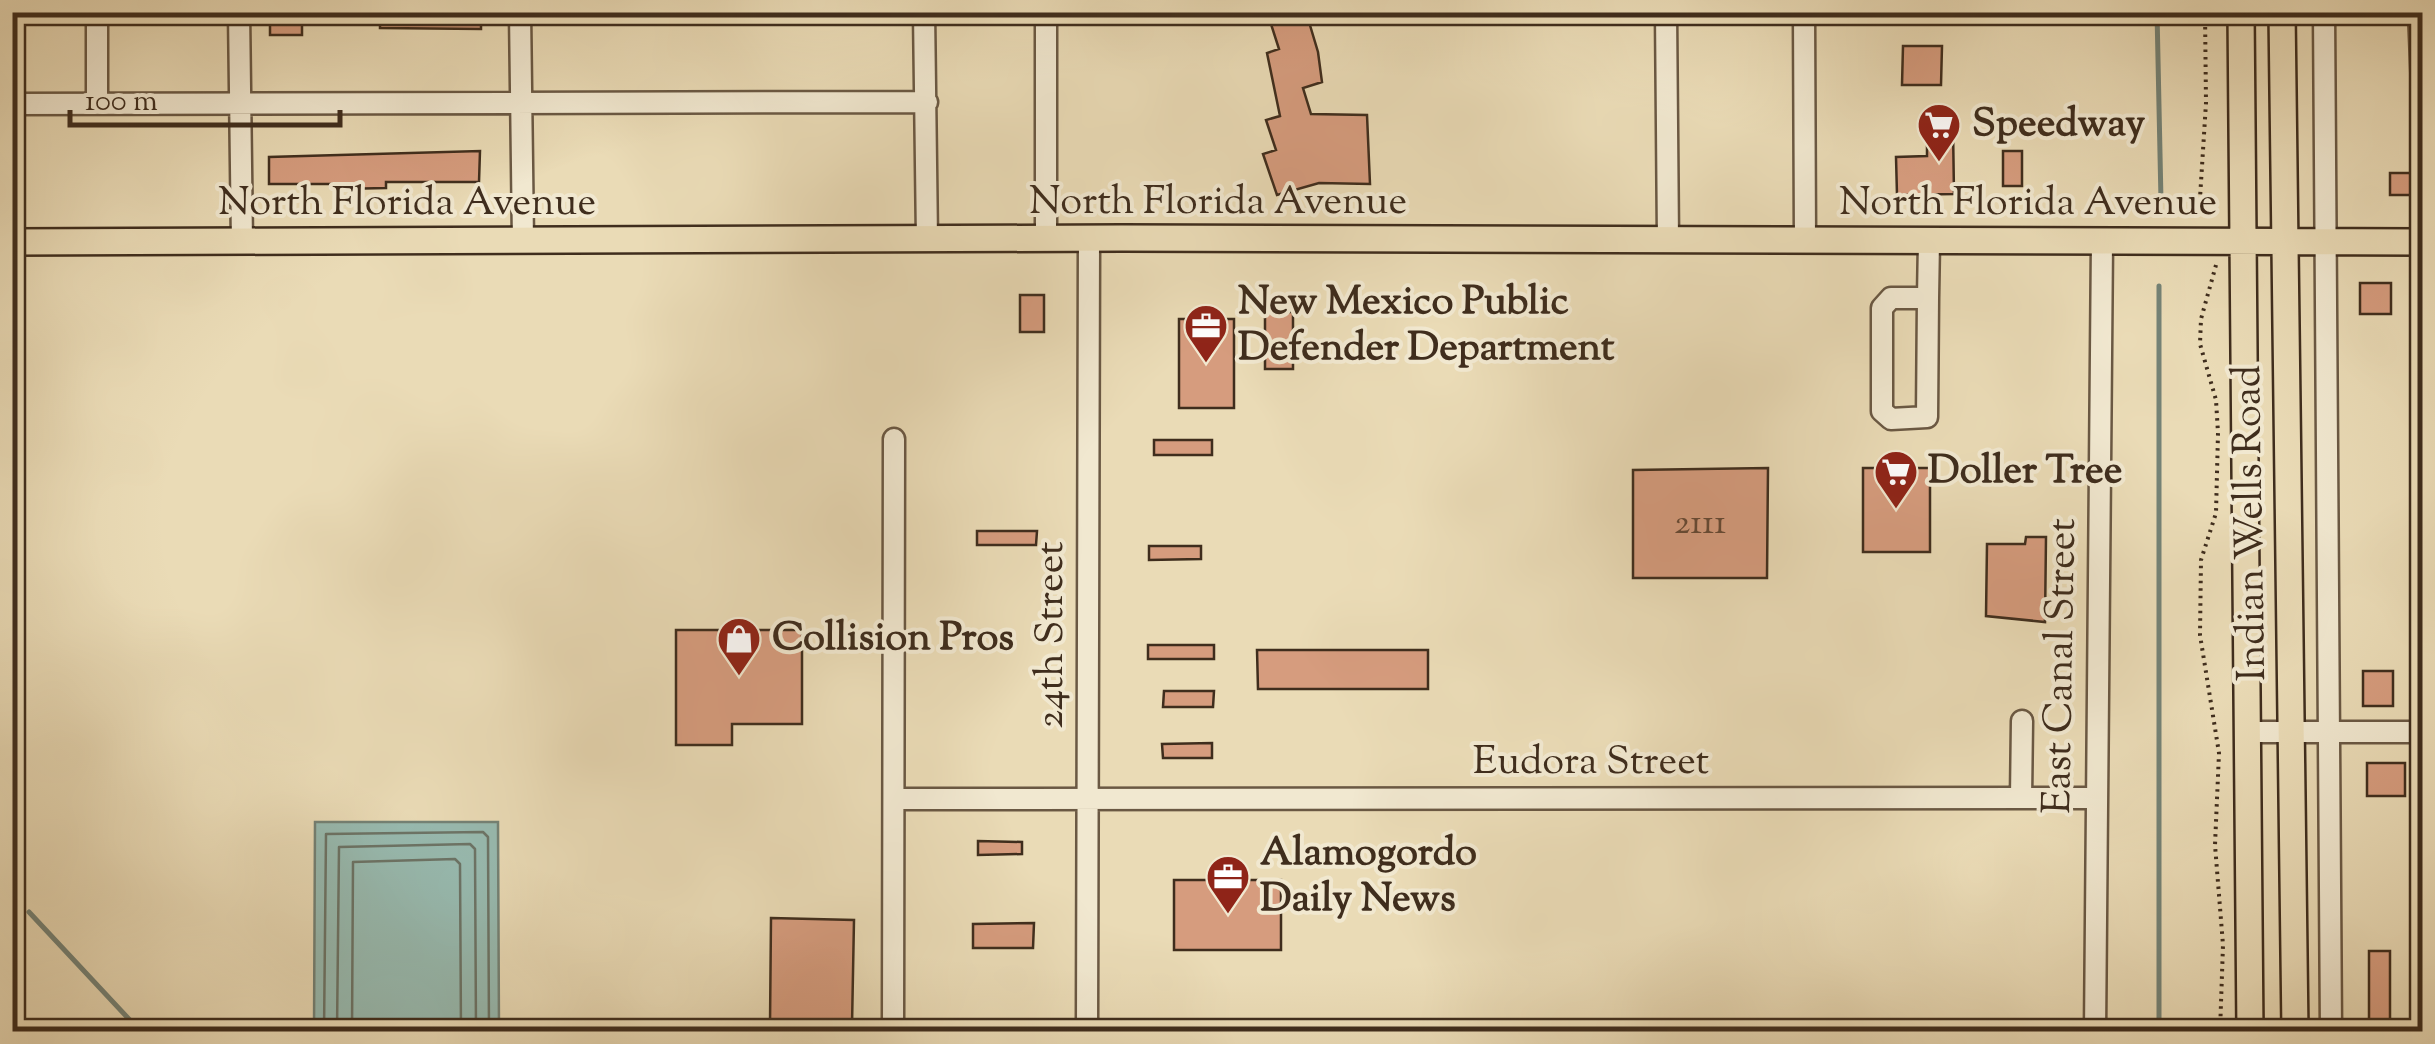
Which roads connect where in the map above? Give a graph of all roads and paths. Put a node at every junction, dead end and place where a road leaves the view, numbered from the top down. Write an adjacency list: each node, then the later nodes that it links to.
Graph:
1 (97, 12): 18 (street)
2 (239, 12): 15 (street)
3 (520, 12): 16 (street)
4 (924, 12): 14 (street)
5 (1046, 12): 20 (street)
6 (1666, 12): 28 (street)
7 (1804, 12): 25 (street)
8 (2205, 12): 19 (path)
9 (2241, 12): 30 (main road, Indian Wells Road)
10 (2282, 12): 23 (main road, Indian Wells Road)
11 (2324, 12): 33 (street, Indian Wells Road)
12 (2419, 12): 13 (street)
13 (2422, 85)
14 (927, 102): 16 (street); 22 (street)
15 (240, 103): 16 (street); 18 (street); 32 (street)
16 (522, 103): 24 (street)
17 (12, 104): 18 (street)
18 (97, 104)
19 (2216, 212)
20 (1046, 239): 21 (main road, North Florida Avenue); 22 (main road, North Florida Avenue)
21 (1088, 239): 28 (main road, North Florida Avenue); 45 (street, 24th Street)
22 (927, 240): 24 (main road, North Florida Avenue)
23 (2286, 240): 30 (main road, North Florida Avenue); 33 (main road, North Florida Avenue); 38 (main road, Indian Wells Road)
24 (523, 241): 32 (main road, North Florida Avenue)
25 (1805, 241): 26 (main road, North Florida Avenue); 28 (main road, North Florida Avenue)
26 (1929, 241): 29 (main road, North Florida Avenue); 35 (street)
27 (12, 242): 32 (main road, North Florida Avenue)
28 (1668, 242)
29 (2102, 242): 30 (main road, North Florida Avenue); 44 (street, East Canal Street)
30 (2242, 242): 39 (main road, Indian Wells Road)
31 (2422, 242): 33 (main road, North Florida Avenue)
32 (242, 243)
33 (2326, 243): 41 (street, Indian Wells Road)
34 (2216, 265): 49 (path)
35 (1928, 298): 35 (street)
36 (894, 440): 42 (street)
37 (2022, 721): 43 (street)
38 (2293, 731): 39 (street); 41 (street); 51 (main road, Indian Wells Road)
39 (2250, 732): 50 (main road, Indian Wells Road)
40 (2422, 732): 41 (street)
41 (2330, 734): 52 (street, Indian Wells Road)
42 (894, 798): 45 (street, Eudora Street); 46 (street)
43 (2021, 798): 44 (street, Eudora Street); 45 (street, Eudora Street)
44 (2095, 798): 48 (street, East Canal Street)
45 (1087, 799): 47 (street, 24th Street)
46 (893, 1032)
47 (1087, 1032)
48 (2095, 1032)
49 (2220, 1032)
50 (2250, 1032)
51 (2296, 1032)
52 (2331, 1032)

